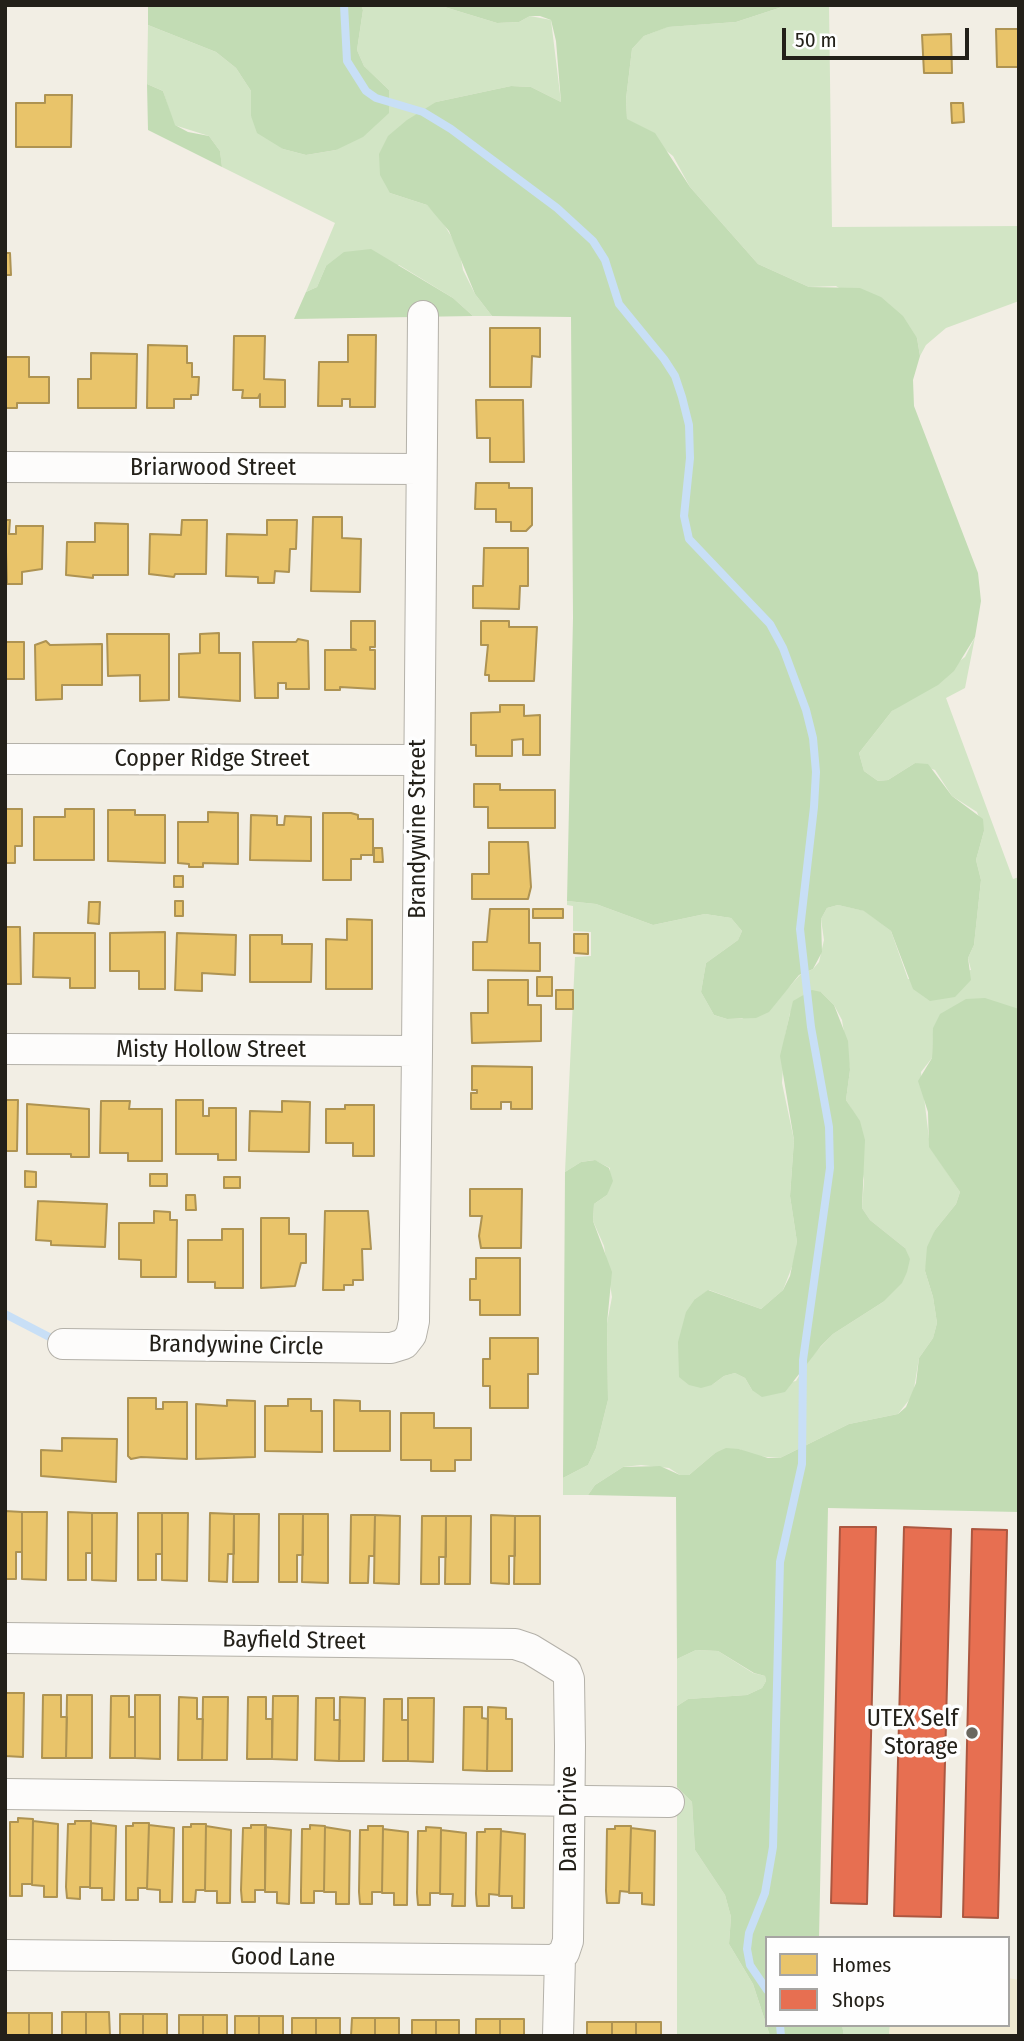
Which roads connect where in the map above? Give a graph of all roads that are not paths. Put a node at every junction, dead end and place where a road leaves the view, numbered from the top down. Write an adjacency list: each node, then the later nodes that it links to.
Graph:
1 (423, 316): 3 (street, Brandywine Street)
2 (5, 467): 3 (street, Briarwood Street)
3 (420, 469): 5 (street, Brandywine Street)
4 (5, 759): 5 (street, Copper Ridge Street)
5 (418, 760): 7 (street, Brandywine Street)
6 (5, 1049): 7 (street, Misty Hollow Street)
7 (417, 1051): 8 (street, Brandywine Street)
8 (407, 1340): 9 (street, Brandywine Circle)
9 (63, 1344)
10 (5, 1638): 11 (street, Bayfield Street)
11 (569, 1679): 13 (street, Dana Drive)
12 (5, 1794): 13 (street)
13 (569, 1800): 14 (street); 16 (street, Dana Drive)
14 (669, 1802)
15 (5, 1955): 16 (street, Good Lane)
16 (560, 1957): 17 (street, Dana Drive)
17 (558, 2036)

